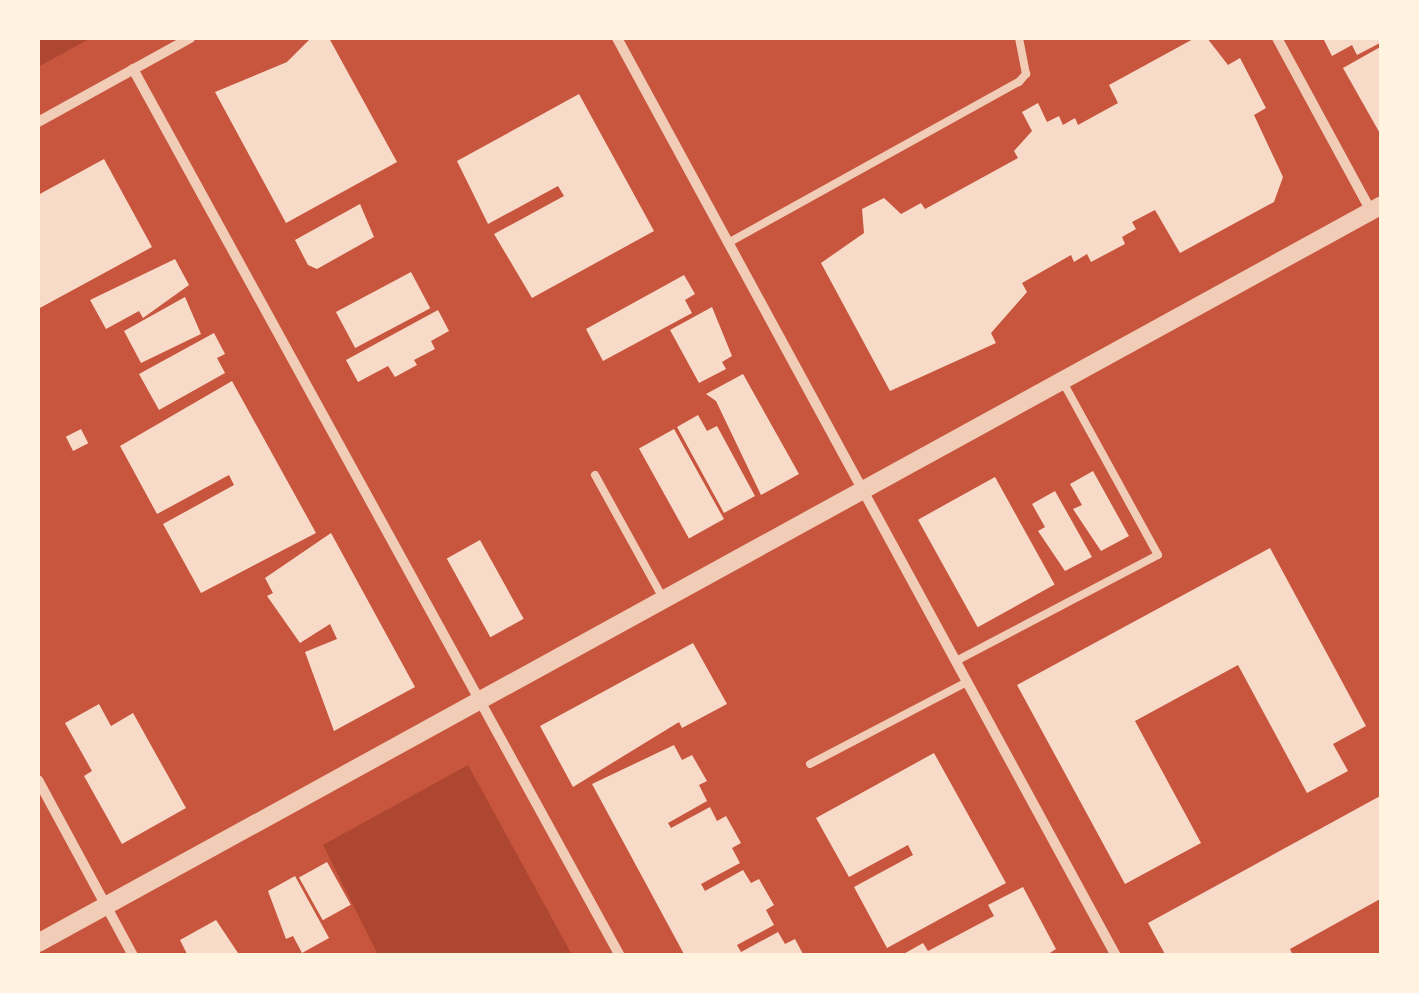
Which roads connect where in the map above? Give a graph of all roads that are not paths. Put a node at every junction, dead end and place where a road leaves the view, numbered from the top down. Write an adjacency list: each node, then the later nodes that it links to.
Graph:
1 (190, 38): 5 (street)
2 (617, 38): 8 (street)
3 (1019, 38): 8 (lane)
4 (1277, 38): 7 (street)
5 (133, 69): 6 (street); 15 (street)
6 (38, 122)
7 (1376, 208): 9 (street)
8 (728, 243): 11 (street)
9 (1063, 382): 11 (street); 13 (lane)
10 (595, 475): 12 (lane)
11 (864, 492): 12 (street); 13 (street)
12 (664, 600): 15 (street)
13 (956, 662): 14 (street)
14 (967, 682): 16 (lane); 22 (street)
15 (479, 700): 18 (street); 21 (street)
16 (810, 764)
17 (38, 780): 18 (street)
18 (106, 905): 19 (street); 20 (street)
19 (38, 943)
20 (134, 956)
21 (620, 956)
22 (1116, 956)

